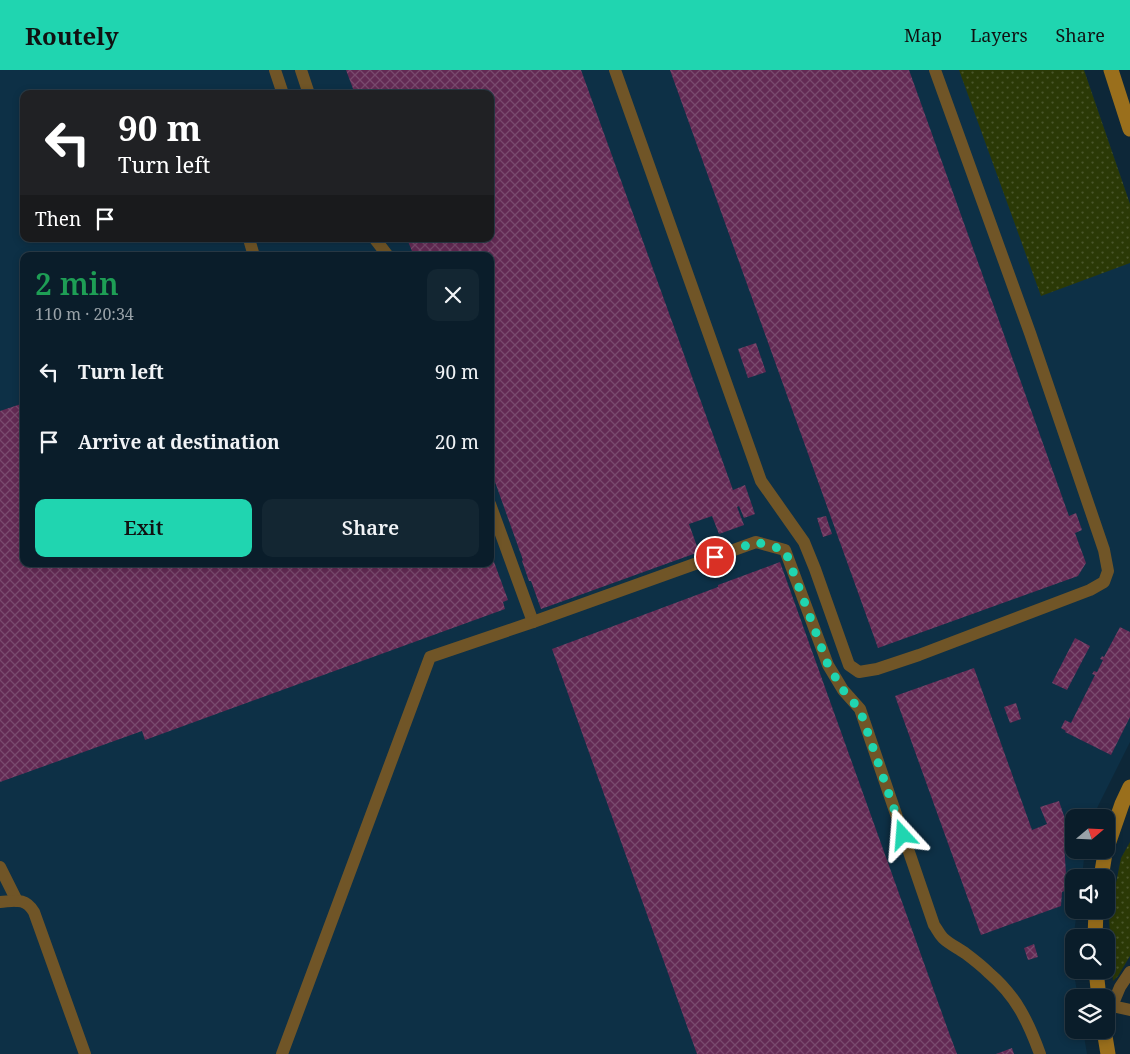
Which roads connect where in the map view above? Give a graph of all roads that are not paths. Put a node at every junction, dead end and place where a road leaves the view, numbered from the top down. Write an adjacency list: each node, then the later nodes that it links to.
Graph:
1 (275, 70): 6 (lane)
2 (301, 70): 7 (lane)
3 (615, 70): 4 (lane)
4 (936, 70)
5 (1111, 70): 8 (main road)
6 (282, 90)
7 (308, 90)
8 (1130, 129)
9 (376, 242): 10 (lane)
10 (385, 252)
11 (494, 515): 12 (lane)
12 (533, 622): 25 (lane); 26 (lane)
13 (1130, 786): 14 (main road)
14 (1126, 809): 16 (main road)
15 (0, 867): 17 (lane)
16 (1102, 869)
17 (18, 901): 18 (lane); 24 (lane)
18 (0, 902)
19 (1130, 972): 20 (lane)
20 (1115, 996)
21 (1115, 1008): 22 (lane)
22 (1130, 1010)
23 (1106, 1039): 27 (main road)
24 (85, 1054)
25 (282, 1054)
26 (1040, 1054)
27 (1108, 1054)

